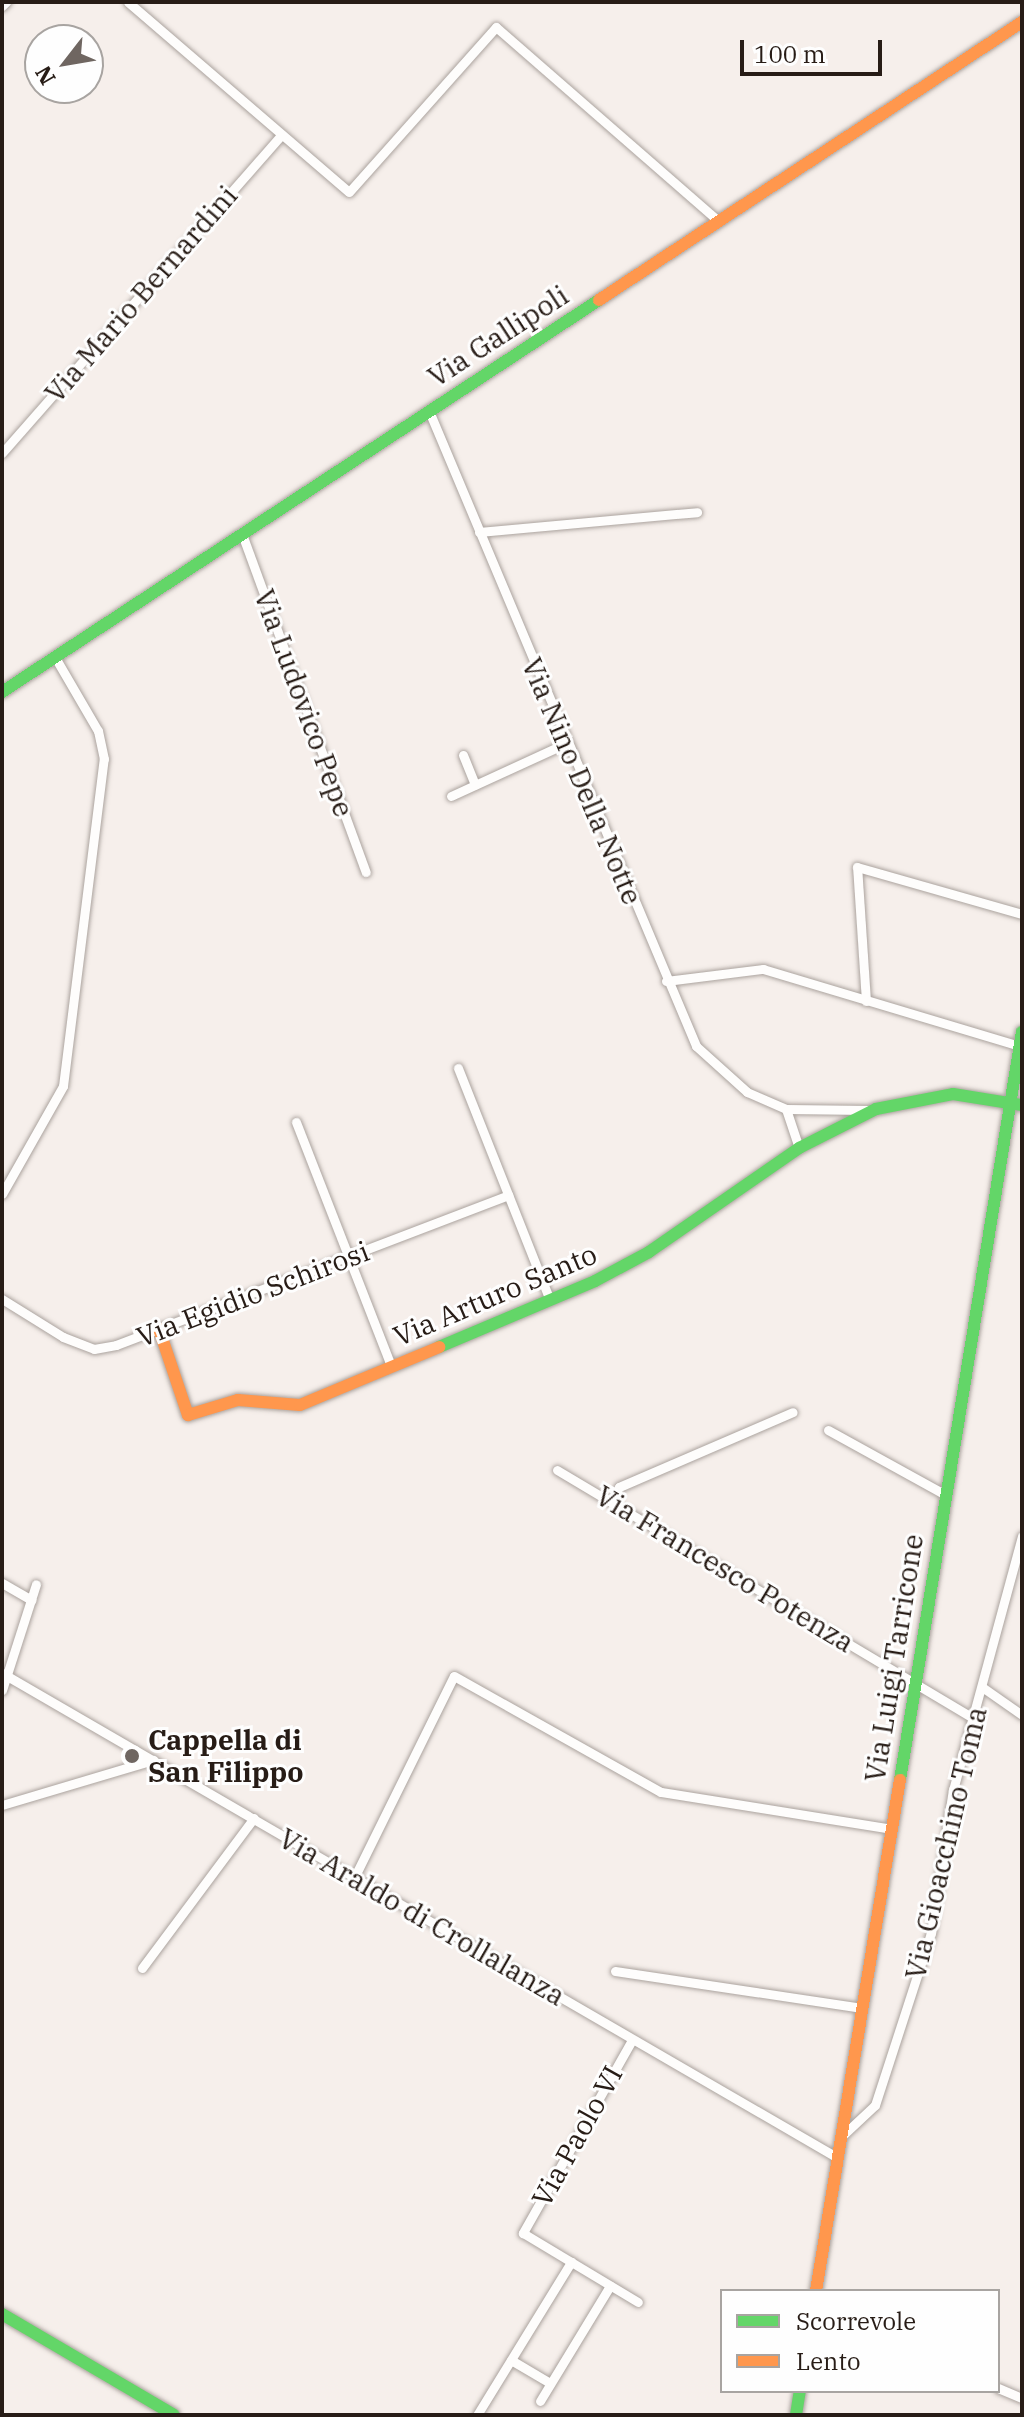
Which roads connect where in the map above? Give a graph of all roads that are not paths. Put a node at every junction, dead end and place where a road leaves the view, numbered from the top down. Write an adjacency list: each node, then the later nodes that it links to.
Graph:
1 (128, 2): 3 (street)
2 (1022, 22): 4 (main road, Via Gallipoli)
3 (281, 135): 4 (street); 6 (street, Via Mario Bernardini)
4 (718, 221): 5 (main road, Via Gallipoli)
5 (429, 411): 8 (street, Via Nino Della Notte); 9 (main road, Via Gallipoli)
6 (2, 453)
7 (697, 512): 8 (street)
8 (479, 532): 12 (street, Via Nino Della Notte)
9 (242, 534): 10 (main road, Via Gallipoli); 16 (street, Via Ludovico Pepe)
10 (55, 657): 11 (main road, Via Gallipoli); 28 (street)
11 (2, 692)
12 (567, 743): 14 (street); 18 (street, Via Nino Della Notte)
13 (463, 755): 14 (street)
14 (475, 785): 15 (street)
15 (451, 796)
16 (366, 872)
17 (1022, 914): 19 (street)
18 (666, 981): 19 (street); 24 (street, Via Nino Della Notte)
19 (866, 1001): 21 (street)
20 (1022, 1032): 21 (main road, Via Luigi Tarricone)
21 (1020, 1046): 23 (main road, Via Luigi Tarricone)
22 (458, 1068): 29 (street)
23 (1016, 1104): 25 (main road, Via Arturo Santo); 38 (main road, Via Luigi Tarricone)
24 (786, 1109): 25 (street, Via Arturo Santo); 27 (street)
25 (876, 1109): 27 (main road, Via Arturo Santo)
26 (296, 1122): 30 (street)
27 (799, 1148): 31 (main road, Via Arturo Santo)
28 (2, 1194)
29 (508, 1195): 30 (street, Via Egidio Schirosi); 31 (street)
30 (349, 1258): 33 (street, Via Egidio Schirosi); 34 (street)
31 (549, 1298): 34 (main road, Via Arturo Santo)
32 (2, 1299): 33 (street, Via Egidio Schirosi)
33 (159, 1329): 34 (main road, Via Arturo Santo)
34 (389, 1363)
35 (793, 1412): 39 (street)
36 (828, 1430): 38 (street)
37 (557, 1470): 39 (street, Via Francesco Potenza)
38 (944, 1494): 45 (main road, Via Luigi Tarricone)
39 (611, 1502): 45 (street, Via Francesco Potenza)
40 (1022, 1536): 46 (street, Via Gioacchino Toma)
41 (2, 1583): 43 (street)
42 (36, 1584): 43 (street)
43 (31, 1600): 44 (street)
44 (4, 1674): 47 (street); 50 (street, Via Araldo di Crollalanza)
45 (915, 1682): 49 (street, Via Francesco Potenza); 53 (main road, Via Luigi Tarricone)
46 (982, 1687): 48 (street); 49 (street, Via Gioacchino Toma)
47 (2, 1690)
48 (1022, 1715)
49 (974, 1719): 59 (street, Via Gioacchino Toma)
50 (153, 1760): 51 (street); 52 (street, Via Araldo di Crollalanza)
51 (2, 1805)
52 (254, 1818): 54 (street, Via Araldo di Crollalanza); 55 (street)
53 (891, 1829): 54 (street); 57 (main road, Via Luigi Tarricone)
54 (354, 1878): 58 (street, Via Araldo di Crollalanza)
55 (142, 1968)
56 (615, 1971): 57 (street)
57 (862, 2008): 59 (main road, Via Luigi Tarricone)
58 (632, 2040): 60 (street, Via Araldo di Crollalanza); 61 (street, Via Paolo VI)
59 (842, 2136): 60 (main road, Via Luigi Tarricone)
60 (838, 2158): 63 (main road, Via Luigi Tarricone)
61 (571, 2262): 62 (street); 66 (street)
62 (610, 2286): 64 (street); 67 (street)
63 (816, 2289)
64 (638, 2302)
65 (2, 2314): 72 (main road)
66 (511, 2360): 67 (street); 73 (street)
67 (550, 2383): 71 (street)
68 (1000, 2389): 70 (street)
69 (800, 2393): 74 (main road)
70 (1022, 2398)
71 (540, 2401)
72 (174, 2415)
73 (477, 2415)
74 (796, 2415)

